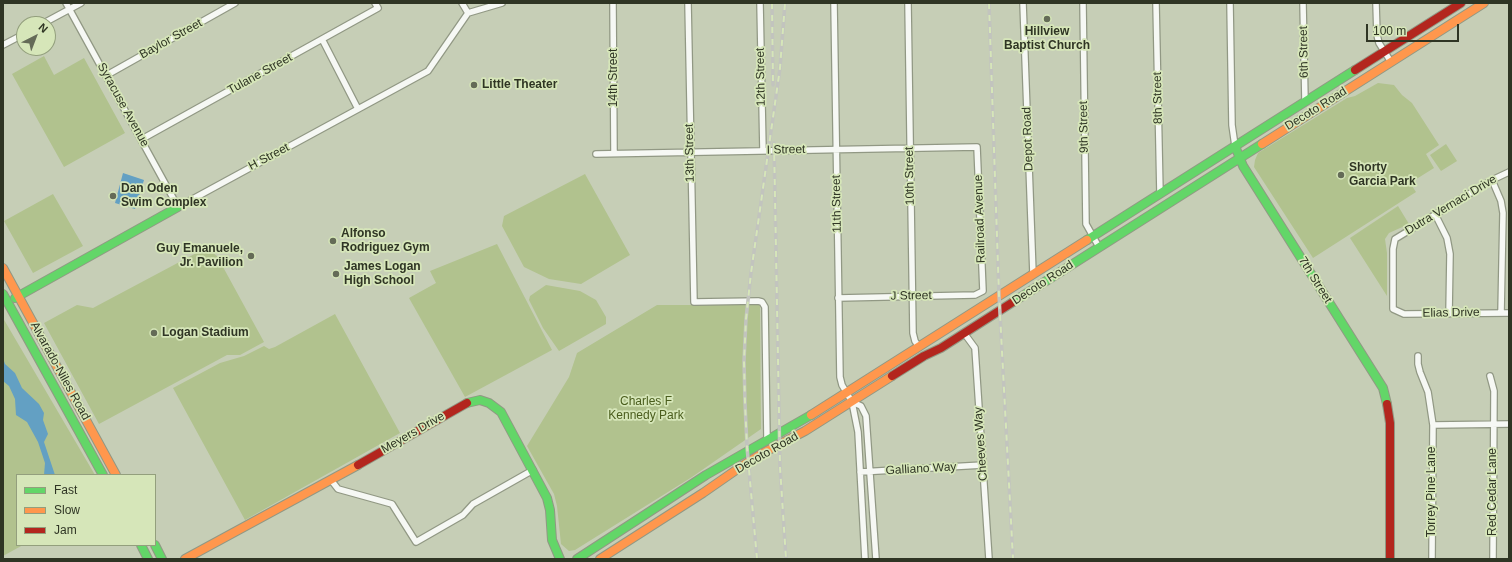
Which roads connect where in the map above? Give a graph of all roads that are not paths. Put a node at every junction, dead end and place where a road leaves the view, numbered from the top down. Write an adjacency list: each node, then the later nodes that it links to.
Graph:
1 (66, 3): 20 (street, Syracuse Avenue)
2 (81, 3): 20 (street)
3 (235, 3): 28 (street, Baylor Street)
4 (462, 3): 21 (street)
5 (502, 3): 21 (street)
6 (613, 3): 37 (street, 14th Street)
7 (688, 3): 38 (street, 13th Street)
8 (760, 3): 36 (street, 12th Street)
9 (834, 3): 35 (street, 11th Street)
10 (908, 3): 34 (street, 10th Street)
11 (1024, 3): 49 (street, Depot Road)
12 (1082, 3): 46 (street, 9th Street)
13 (1156, 3): 43 (street, 8th Street)
14 (1230, 3): 32 (street, 7th Street)
15 (1303, 3): 29 (street, 6th Street)
16 (1376, 3): 26 (street)
17 (1484, 3): 27 (main road, Decoto Road)
18 (1456, 4): 26 (main road, Decoto Road)
19 (377, 5): 24 (street, Tulane Street)
20 (69, 9): 22 (street); 28 (street, Syracuse Avenue)
21 (468, 13): 30 (street, H Street)
22 (56, 16)
23 (16, 38): 25 (street)
24 (322, 39): 30 (street); 31 (street, Tulane Street)
25 (3, 45)
26 (1384, 52): 27 (street); 29 (main road, Decoto Road)
27 (1391, 62): 40 (main road, Decoto Road)
28 (107, 75): 31 (street, Syracuse Avenue)
29 (1305, 101): 32 (main road, Decoto Road)
30 (358, 110): 44 (street, H Street)
31 (142, 139): 44 (street, Syracuse Avenue)
32 (1235, 146): 40 (main road, 7th Street); 43 (main road, Decoto Road)
33 (977, 147): 34 (street, I Street); 50 (street, Railroad Avenue)
34 (910, 148): 35 (street, I Street); 53 (street, 10th Street)
35 (836, 150): 36 (street, I Street); 54 (street, 11th Street)
36 (763, 151): 38 (street, I Street)
37 (614, 153): 38 (street, I Street); 39 (street, I Street)
38 (690, 153): 69 (street, 13th Street)
39 (596, 154)
40 (1239, 158): 47 (main road, Decoto Road); 88 (main road, 7th Street)
41 (1509, 172): 42 (street, Dutra Vernaci Drive)
42 (1492, 180): 45 (street, Dutra Vernaci Drive); 57 (street)
43 (1160, 194): 46 (main road, Decoto Road)
44 (178, 207): 52 (main road, H Street)
45 (1435, 214): 56 (street, Dutra Vernaci Drive); 59 (street)
46 (1092, 237): 47 (street, 9th Street); 49 (main road, Decoto Road)
47 (1099, 247): 60 (main road, Decoto Road)
48 (3, 268): 52 (main road, Alvarado-Niles Road)
49 (1033, 274): 61 (main road, Decoto Road)
50 (983, 291): 53 (street, J Street)
51 (3, 294): 55 (main road, Alvarado-Niles Road)
52 (18, 296): 55 (main road, H Street); 75 (main road, Alvarado-Niles Road)
53 (912, 296): 54 (street, J Street); 61 (street, 10th Street)
54 (838, 298): 64 (street, 11th Street)
55 (5, 303): 74 (main road, Alvarado-Niles Road)
56 (1393, 309): 59 (street, Elias Drive)
57 (1501, 313): 58 (street, Elias Drive); 59 (street, Elias Drive)
58 (1509, 313)
59 (1449, 314)
60 (964, 333): 65 (main road, Decoto Road); 70 (street, Cheeves Way)
61 (919, 347): 64 (main road, Decoto Road)
62 (1418, 356): 66 (street, Torrey Pine Lane)
63 (1490, 376): 67 (street, Red Cedar Lane)
64 (846, 393): 65 (street, 11th Street); 69 (main road, Decoto Road)
65 (852, 402): 72 (street, 11th Street); 73 (street, 11th Street); 84 (main road, Decoto Road)
66 (1433, 424): 67 (street); 89 (street, Torrey Pine Lane)
67 (1493, 424): 68 (street); 90 (street, Red Cedar Lane)
68 (1509, 424)
69 (767, 439): 83 (main road, Decoto Road)
70 (983, 465): 73 (street, Galliano Way); 87 (street, Cheeves Way)
71 (533, 470): 76 (street); 76 (main road, Meyers Drive); 82 (main road, Meyers Drive)
72 (860, 472): 73 (street, Galliano Way); 85 (street, 11th Street)
73 (870, 472): 86 (street, 11th Street)
74 (102, 474)
75 (115, 474)
76 (331, 480): 81 (main road, Meyers Drive)
77 (142, 546): 79 (main road)
78 (156, 546): 80 (main road)
79 (148, 559)
80 (162, 559)
81 (185, 559)
82 (560, 559)
83 (577, 559)
84 (600, 559)
85 (865, 559)
86 (876, 559)
87 (989, 559)
88 (1390, 559)
89 (1432, 559)
90 (1493, 559)

